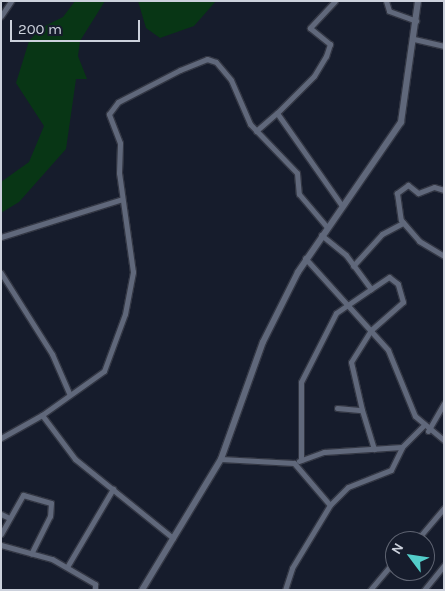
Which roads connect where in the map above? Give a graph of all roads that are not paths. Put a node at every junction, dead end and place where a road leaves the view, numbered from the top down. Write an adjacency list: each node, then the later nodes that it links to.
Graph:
1 (11, 1): 5 (street)
2 (335, 1): 9 (street)
3 (386, 1): 6 (street)
4 (418, 1): 6 (street)
5 (1, 16)
6 (416, 21): 7 (street)
7 (414, 40): 8 (street); 13 (street)
8 (444, 46)
9 (276, 113): 10 (street); 13 (street)
10 (256, 131): 12 (street); 15 (street)
11 (444, 190): 14 (street)
12 (122, 199): 17 (street); 25 (street)
13 (342, 206): 15 (street)
14 (403, 223): 18 (street); 20 (street)
15 (327, 228): 16 (street)
16 (321, 235): 19 (street); 20 (street)
17 (1, 237)
18 (444, 256)
19 (305, 258): 23 (street); 36 (street)
20 (353, 266): 22 (street)
21 (1, 273): 25 (street)
22 (371, 289): 23 (street); 24 (street)
23 (351, 306): 24 (street); 37 (street)
24 (370, 331): 28 (street); 30 (street)
25 (70, 393): 29 (street)
26 (444, 403): 31 (street)
27 (337, 408): 28 (street)
28 (362, 410): 35 (street)
29 (42, 415): 32 (street); 39 (street)
30 (423, 426): 31 (street); 34 (street)
31 (428, 431): 33 (street)
32 (1, 438)
33 (444, 440)
34 (402, 447): 35 (street); 40 (street)
35 (374, 449): 37 (street)
36 (221, 459): 38 (street); 46 (street)
37 (301, 460): 38 (street)
38 (294, 463): 40 (street)
39 (113, 489): 46 (street); 50 (street)
40 (330, 504): 54 (street)
41 (444, 508): 44 (street)
42 (1, 514): 43 (street)
43 (9, 518): 45 (street); 48 (street)
44 (424, 531)
45 (1, 534)
46 (173, 538): 53 (street)
47 (1, 545): 48 (street)
48 (31, 554): 50 (street)
49 (444, 565): 56 (street)
50 (67, 567): 52 (street)
51 (385, 572): 55 (street)
52 (95, 590)
53 (142, 590)
54 (285, 590)
55 (370, 590)
56 (424, 590)

